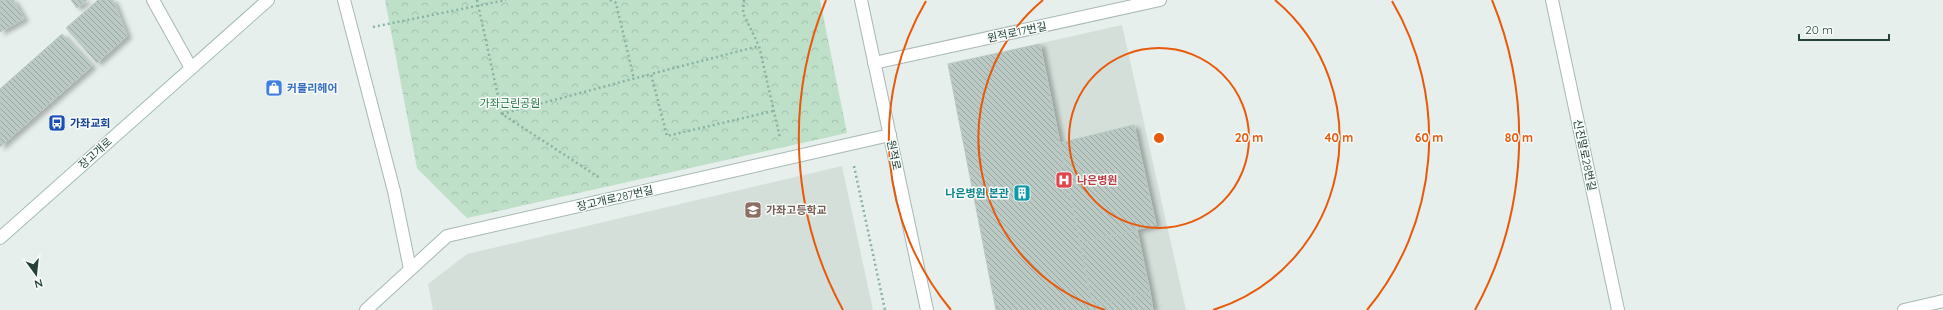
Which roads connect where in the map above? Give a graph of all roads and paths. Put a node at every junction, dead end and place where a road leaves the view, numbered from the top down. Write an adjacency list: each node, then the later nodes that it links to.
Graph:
1 (153, 0): 15 (street)
2 (268, 0): 15 (street, 장고개로)
3 (344, 0): 12 (street)
4 (477, 0): 11 (path)
5 (506, 0): 11 (path)
6 (610, 0): 17 (path)
7 (744, 0): 13 (path)
8 (861, 0): 14 (street, 원적로)
9 (1160, 0): 14 (street, 원적로17번길)
10 (1552, 0): 30 (street, 신진말로28번길)
11 (478, 7): 12 (path); 19 (path)
12 (352, 31): 25 (street)
13 (759, 46): 16 (path); 18 (path)
14 (874, 63): 20 (street, 원적로)
15 (191, 68): 24 (street, 장고개로)
16 (650, 74): 17 (path); 18 (path)
17 (634, 78): 19 (path)
18 (774, 111): 22 (path)
19 (502, 114): 23 (path)
20 (890, 135): 21 (street, 장고개로287번길); 29 (street, 원적로)
21 (850, 145): 22 (street, 장고개로287번길); 28 (path)
22 (786, 160): 23 (street, 장고개로287번길)
23 (627, 196): 25 (street, 장고개로287번길)
24 (0, 238)
25 (410, 269): 27 (street, 장고개로287번길)
26 (1943, 301): 31 (street)
27 (366, 310)
28 (885, 310)
29 (927, 310)
30 (1618, 310)
31 (1904, 310)

